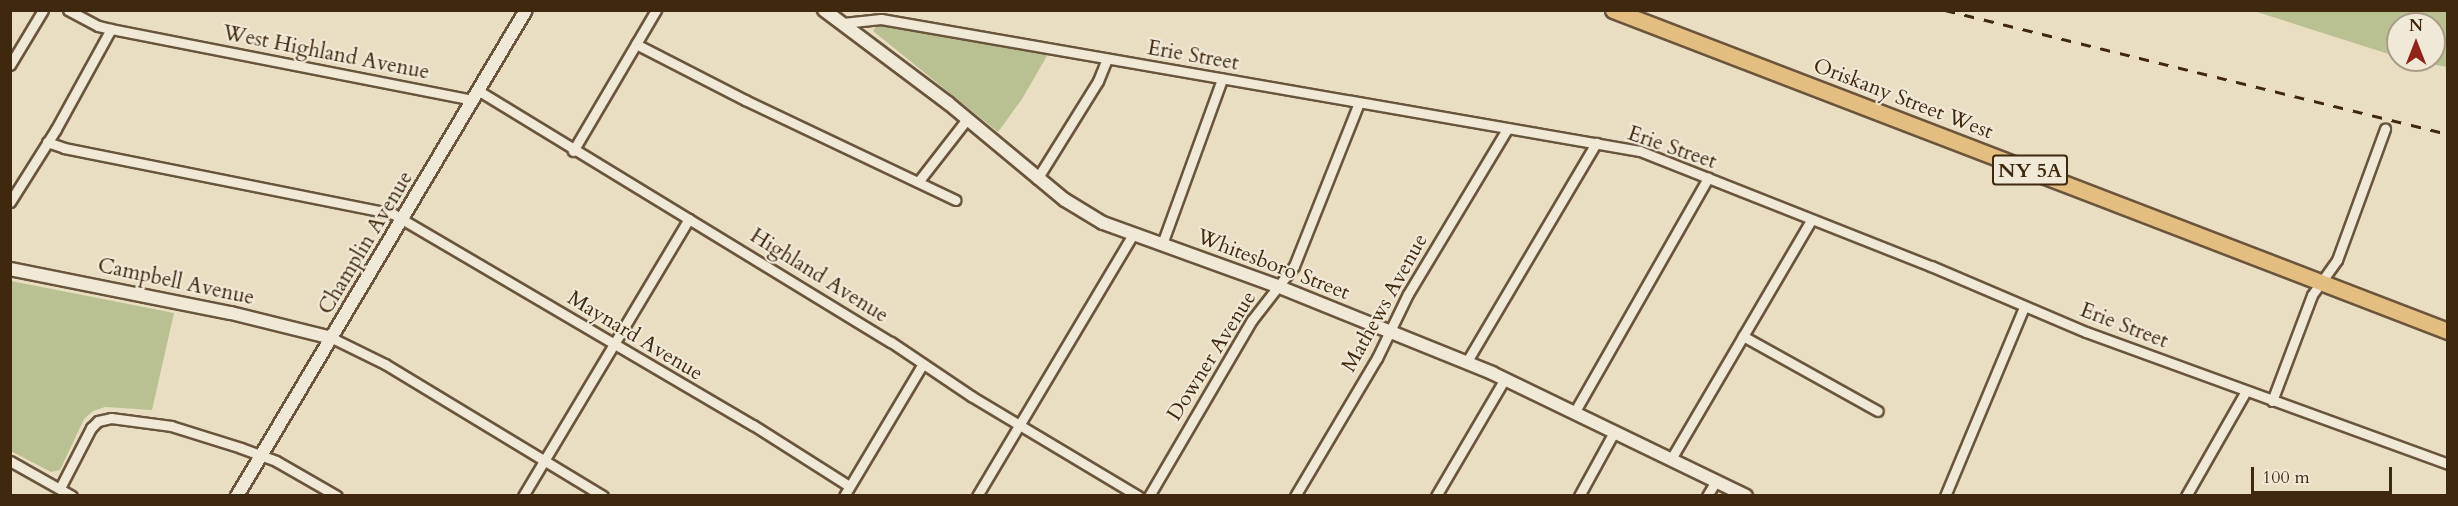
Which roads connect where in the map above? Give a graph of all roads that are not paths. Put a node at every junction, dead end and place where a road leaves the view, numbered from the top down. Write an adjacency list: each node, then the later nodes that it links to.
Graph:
1 (43, 10): 11 (street)
2 (68, 10): 8 (street, West Highland Avenue)
3 (526, 10): 13 (street, Champlin Avenue)
4 (656, 10): 9 (street)
5 (824, 10): 7 (street, Whitesboro Street)
6 (1613, 10): 32 (main road, Oriskany Street West / NY 5A)
7 (843, 23): 10 (street, Erie Street); 15 (street, Whitesboro Street)
8 (111, 29): 13 (street, West Highland Avenue); 18 (street)
9 (636, 44): 20 (street); 23 (street)
10 (1107, 59): 12 (street, Erie Street); 22 (street)
11 (10, 65)
12 (1222, 79): 14 (street, Erie Street); 30 (street)
13 (476, 96): 20 (street, Highland Avenue); 26 (street, Champlin Avenue)
14 (1359, 103): 16 (street, Erie Street); 33 (street, Downer Avenue)
15 (967, 119): 22 (street, Whitesboro Street); 23 (street)
16 (1507, 129): 19 (street, Erie Street); 36 (street, Mathews Avenue)
17 (2385, 129): 32 (street)
18 (47, 142): 25 (street); 26 (street, Maynard Avenue)
19 (1596, 143): 21 (street, Erie Street); 40 (street)
20 (573, 151): 27 (street, Highland Avenue)
21 (1708, 178): 28 (street, Erie Street); 46 (street)
22 (1037, 179): 29 (street, Whitesboro Street)
23 (918, 182): 24 (street)
24 (956, 200)
25 (10, 202)
26 (402, 219): 38 (street, Champlin Avenue); 39 (street, Maynard Avenue)
27 (689, 219): 39 (street); 41 (street, Highland Avenue)
28 (1811, 220): 34 (street, Erie Street); 37 (street)
29 (1133, 234): 30 (street, Whitesboro Street); 47 (street)
30 (1162, 244): 33 (street, Whitesboro Street)
31 (10, 269): 38 (street, Campbell Avenue)
32 (2321, 284): 35 (main road, Oriskany Street West / NY 5A); 44 (street)
33 (1277, 286): 36 (street, Whitesboro Street); 65 (street, Downer Avenue)
34 (2024, 307): 43 (street, Erie Street); 71 (street)
35 (2447, 330)
36 (1389, 331): 40 (street, Whitesboro Street); 66 (street, Mathews Avenue)
37 (1743, 336): 45 (street); 50 (street)
38 (332, 338): 49 (street, Champlin Avenue); 51 (street)
39 (613, 343): 51 (street); 55 (street, Maynard Avenue)
40 (1466, 363): 42 (street, Whitesboro Street)
41 (922, 365): 47 (street, Highland Avenue); 55 (street)
42 (1504, 380): 46 (street, Whitesboro Street); 67 (street)
43 (2246, 391): 44 (street, Erie Street); 72 (street)
44 (2272, 401): 53 (street, Erie Street)
45 (1878, 411)
46 (1574, 413): 48 (street, Whitesboro Street)
47 (1019, 425): 63 (street); 64 (street, Highland Avenue)
48 (1614, 432): 50 (street, Whitesboro Street); 68 (street)
49 (261, 455): 56 (street); 58 (street, Champlin Avenue); 59 (street)
50 (1671, 459): 54 (street, Whitesboro Street)
51 (544, 460): 60 (street); 61 (street)
52 (10, 461): 56 (street)
53 (2448, 464)
54 (1716, 482): 69 (street); 70 (street, Whitesboro Street)
55 (849, 486): 62 (street)
56 (60, 488): 57 (street)
57 (72, 495)
58 (237, 495)
59 (337, 495)
60 (523, 495)
61 (603, 495)
62 (843, 495)
63 (977, 495)
64 (1138, 495)
65 (1149, 495)
66 (1295, 495)
67 (1436, 495)
68 (1579, 495)
69 (1707, 495)
70 (1746, 495)
71 (1945, 495)
72 (2186, 495)

